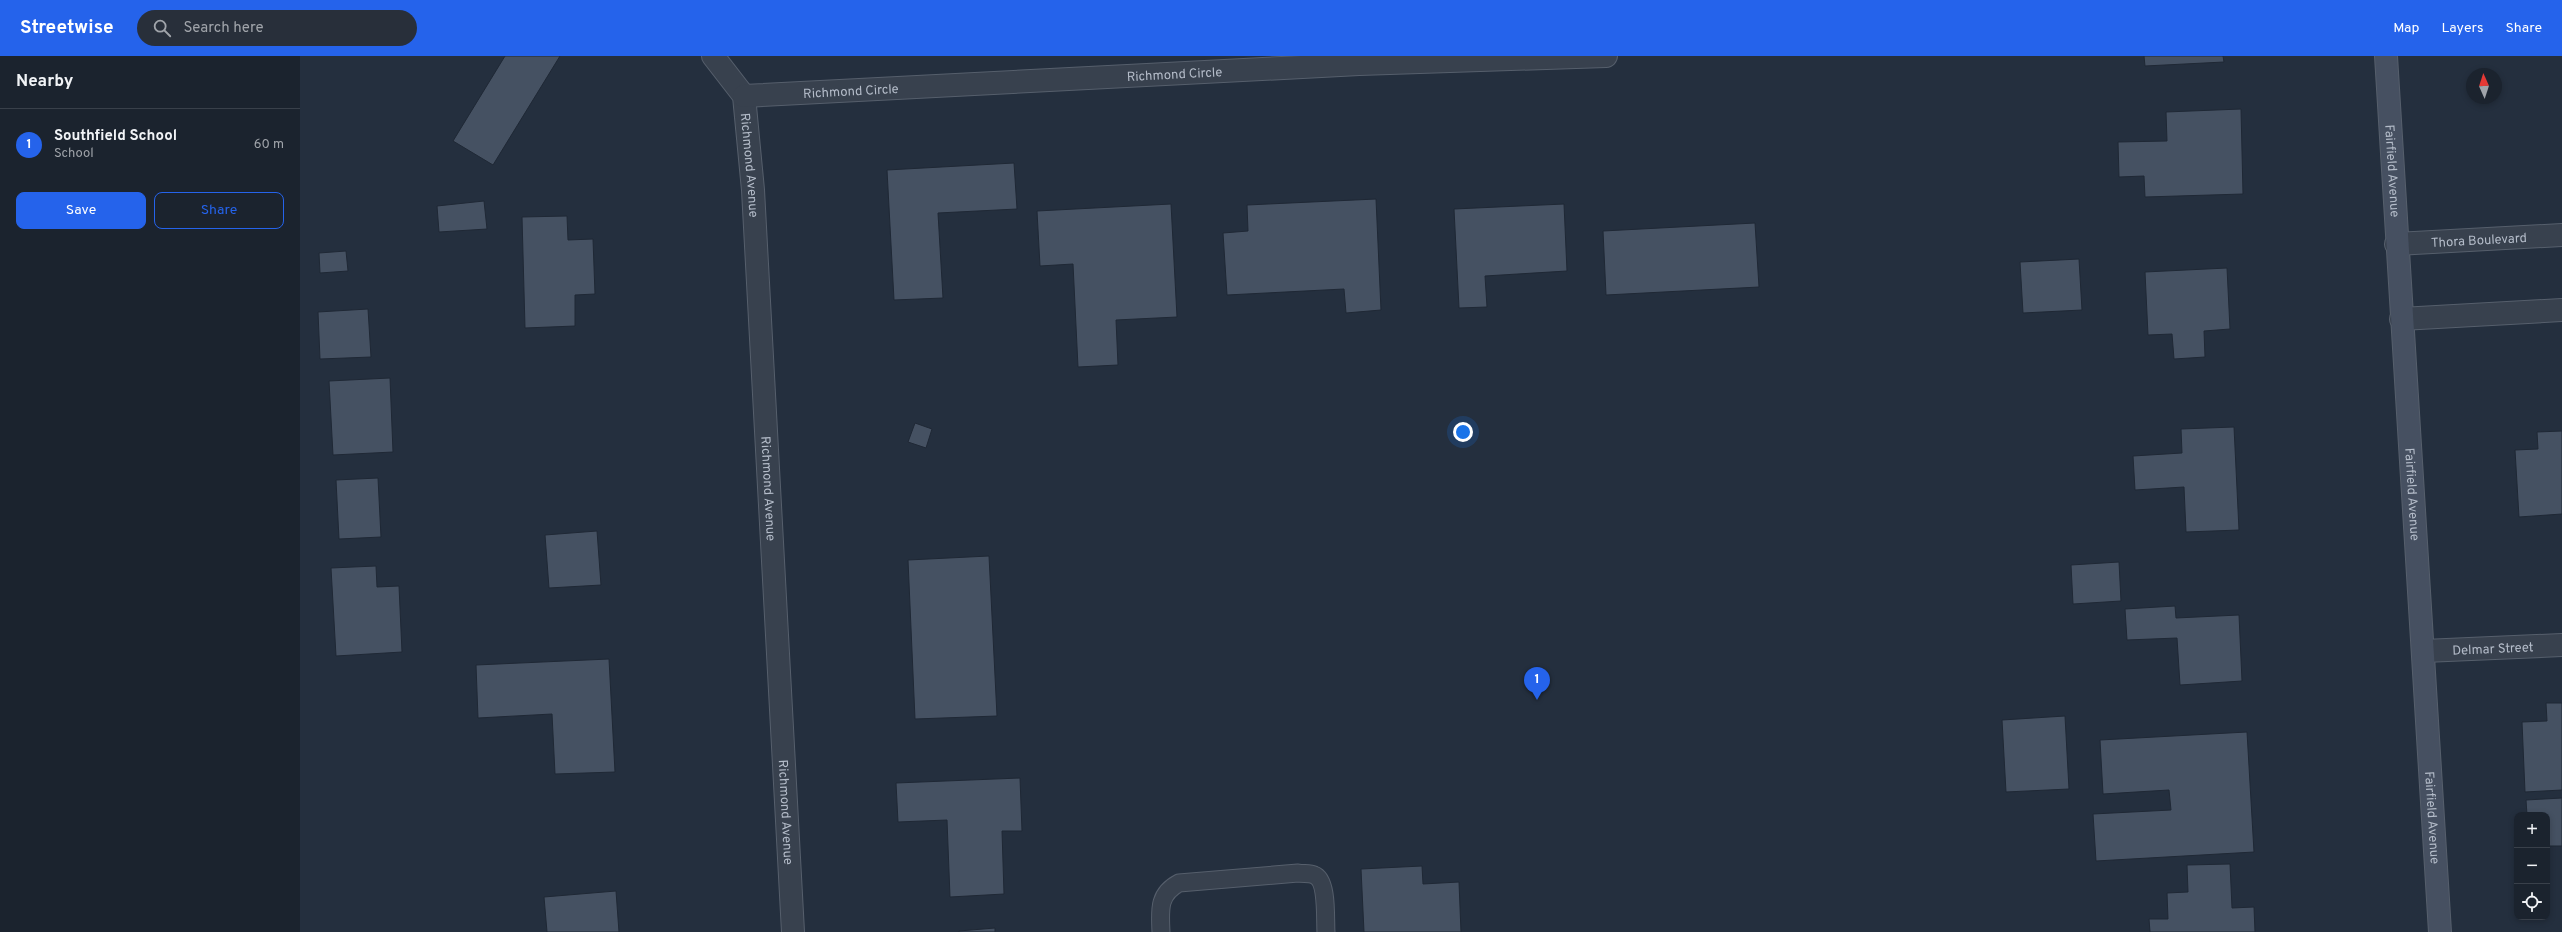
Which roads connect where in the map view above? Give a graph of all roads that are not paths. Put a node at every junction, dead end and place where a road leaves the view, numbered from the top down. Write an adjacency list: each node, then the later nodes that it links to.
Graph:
1 (712, 56): 4 (street, Richmond Avenue)
2 (1606, 56): 4 (street, Richmond Circle)
3 (2386, 56): 6 (street, Fairfield Avenue)
4 (744, 96): 11 (street, Richmond Avenue)
5 (2562, 234): 6 (street, Thora Boulevard)
6 (2396, 244): 8 (street, Fairfield Avenue)
7 (2562, 310): 8 (street)
8 (2401, 318): 10 (street, Fairfield Avenue)
9 (2562, 644): 10 (street, Delmar Street)
10 (2424, 651): 14 (street, Fairfield Avenue)
11 (793, 932)
12 (1161, 932): 13 (lane)
13 (1326, 932)
14 (2440, 932)

